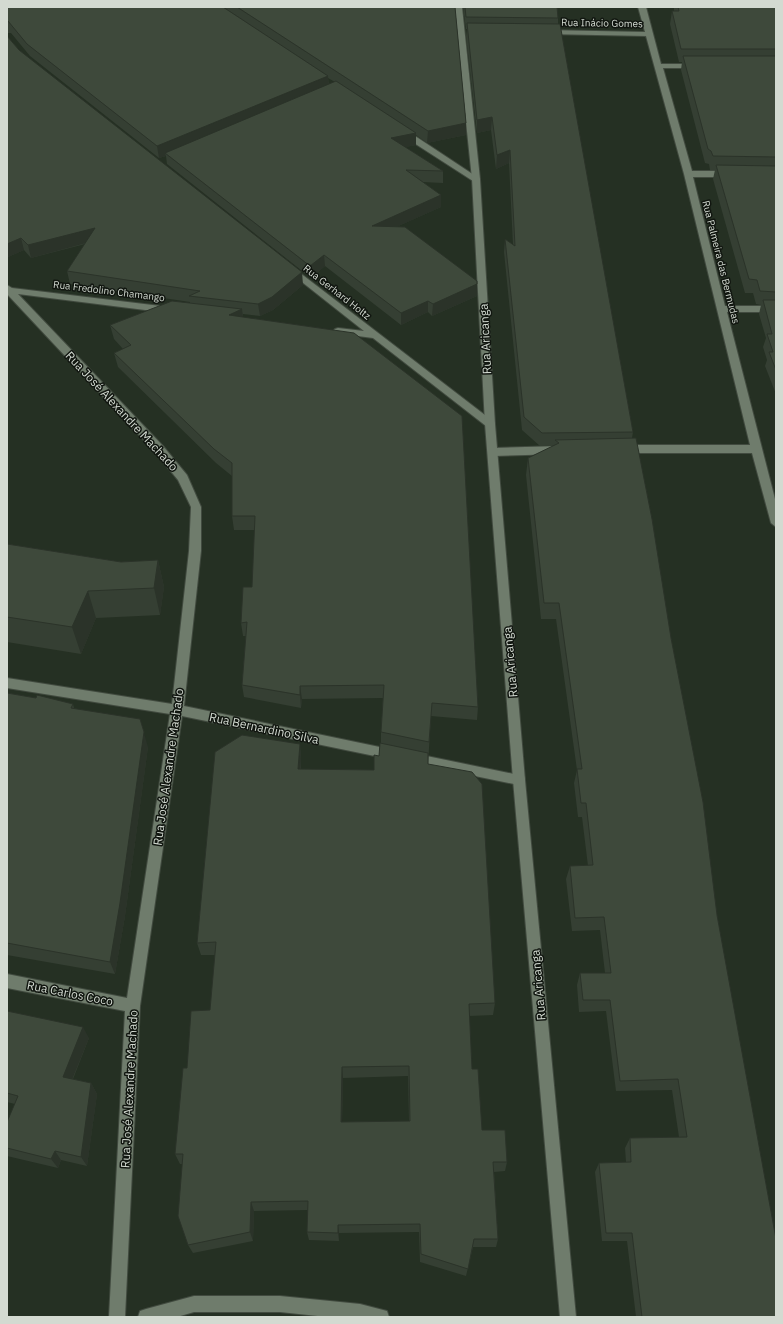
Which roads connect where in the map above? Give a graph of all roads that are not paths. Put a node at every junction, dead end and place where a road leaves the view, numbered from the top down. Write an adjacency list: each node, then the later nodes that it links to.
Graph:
1 (458, 7): 10 (street, Rua Aricanga)
2 (642, 7): 4 (street, Rua Palmeira das Bermudas)
3 (537, 32): 4 (street, Rua Inácio Gomes)
4 (648, 34): 5 (street, Rua Palmeira das Bermudas)
5 (658, 66): 6 (street); 8 (street, Rua Palmeira das Bermudas)
6 (705, 66)
7 (396, 128): 10 (street)
8 (688, 174): 9 (street); 13 (street, Rua Palmeira das Bermudas)
9 (736, 174)
10 (476, 179): 18 (street, Rua Aricanga)
11 (282, 262): 17 (street, Rua Gerhard Holtz)
12 (8, 289): 15 (street, Rua Fredolino Chamango); 27 (street, Rua José Alexandre Machado)
13 (721, 309): 14 (street); 20 (street, Rua Palmeira das Bermudas)
14 (776, 309)
15 (180, 311)
16 (328, 330): 17 (street)
17 (375, 336): 18 (street, Rua Gerhard Holtz)
18 (490, 424): 22 (street, Rua Aricanga)
19 (615, 449): 20 (street)
20 (756, 449): 23 (street, Rua Palmeira das Bermudas)
21 (569, 450): 22 (street)
22 (493, 452): 28 (street, Rua Aricanga)
23 (764, 481): 24 (street); 25 (street, Rua Palmeira das Bermudas)
24 (776, 481)
25 (776, 523)
26 (7, 683): 27 (street, Rua Bernardino Silva)
27 (177, 710): 28 (street, Rua Bernardino Silva); 30 (street, Rua José Alexandre Machado)
28 (519, 780): 34 (street, Rua Aricanga)
29 (7, 981): 30 (street, Rua Carlos Coco)
30 (133, 1006): 31 (street, Rua José Alexandre Machado)
31 (117, 1317)
32 (146, 1317): 33 (street)
33 (381, 1317)
34 (568, 1317)

